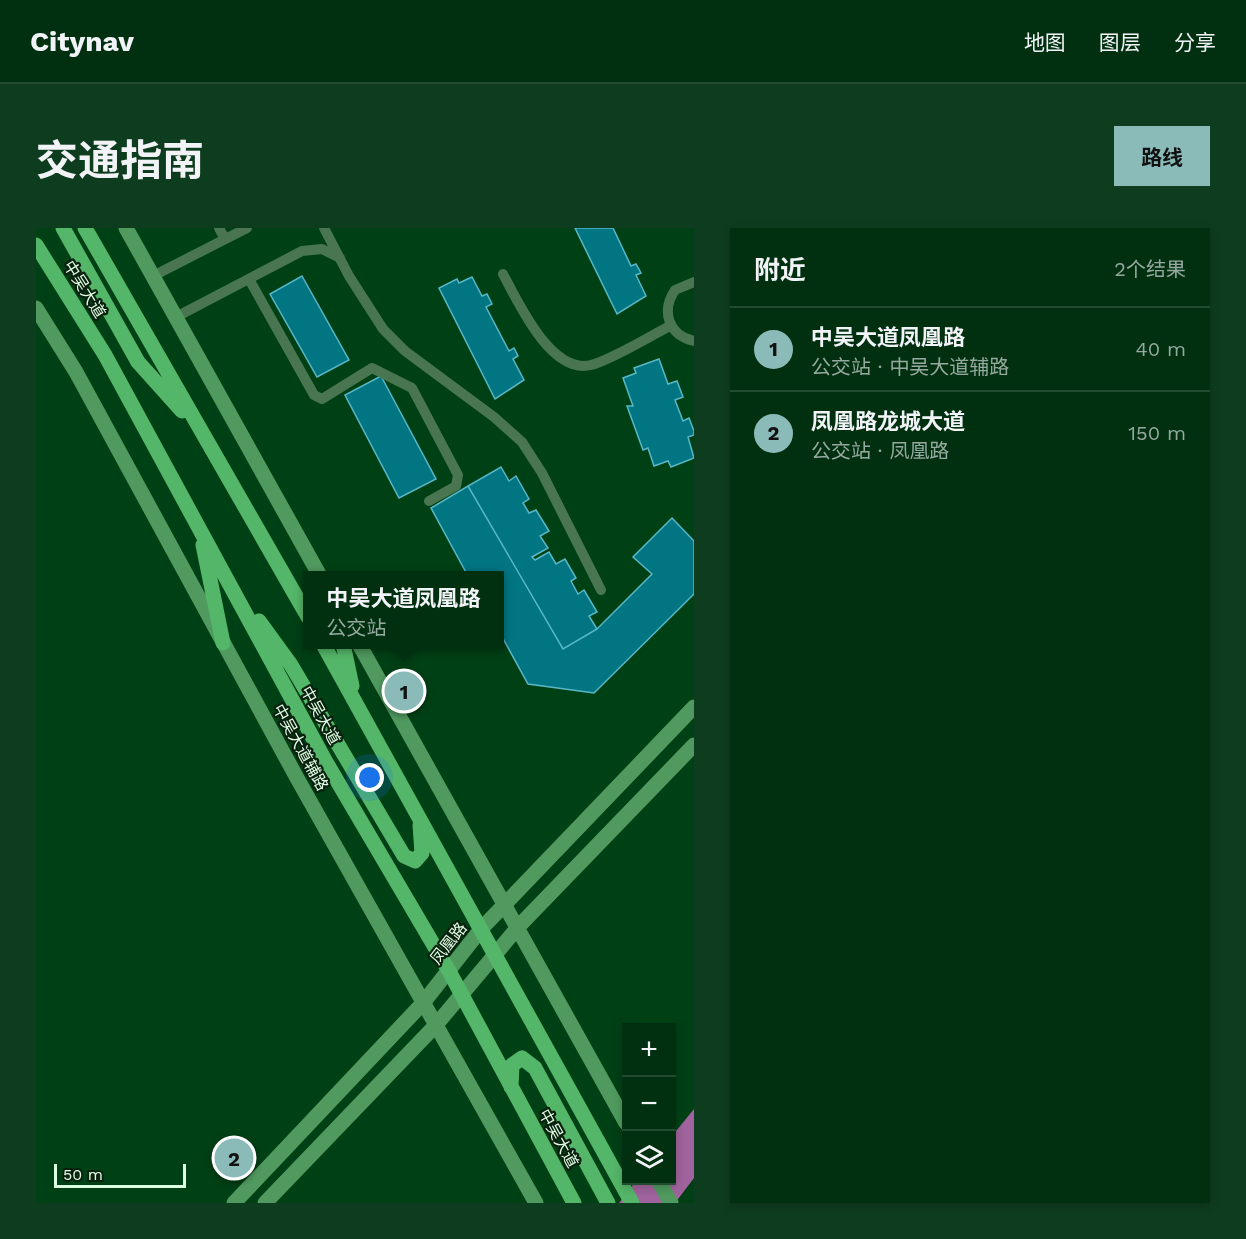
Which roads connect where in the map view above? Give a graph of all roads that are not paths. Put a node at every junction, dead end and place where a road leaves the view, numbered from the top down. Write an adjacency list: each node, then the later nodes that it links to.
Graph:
1 (63, 228): 18 (main road)
2 (85, 228): 18 (main road, 中吴大道)
3 (126, 228): 11 (main road)
4 (219, 228): 7 (lane)
5 (248, 228): 7 (lane)
6 (324, 228): 9 (lane)
7 (225, 239): 11 (lane)
8 (36, 245): 20 (main road, 中吴大道)
9 (340, 258): 12 (lane); 23 (lane)
10 (503, 274): 16 (lane)
11 (153, 276): 15 (main road)
12 (249, 279): 15 (lane); 19 (lane)
13 (694, 282): 16 (lane)
14 (36, 308): 25 (main road, 中吴大道辅路)
15 (176, 317): 22 (main road)
16 (670, 326): 17 (lane)
17 (694, 341)
18 (203, 433): 24 (main road, 中吴大道)
19 (429, 501)
20 (199, 528): 21 (main road, 中吴大道); 25 (main road)
21 (221, 567): 32 (main road); 37 (main road, 中吴大道)
22 (317, 571)
23 (601, 590)
24 (303, 607)
25 (223, 643): 39 (main road, 中吴大道辅路)
26 (326, 649): 29 (main road, 中吴大道)
27 (344, 649): 29 (main road)
28 (361, 649): 33 (main road)
29 (356, 703): 32 (main road, 中吴大道)
30 (694, 707): 33 (main road, 凤凰路)
31 (694, 745): 34 (main road)
32 (420, 819): 35 (main road, 中吴大道)
33 (505, 903): 34 (main road); 35 (main road, 凤凰路)
34 (519, 926): 36 (main road); 42 (main road)
35 (482, 928): 36 (main road, 中吴大道); 37 (main road, 凤凰路)
36 (495, 953): 38 (main road); 49 (main road, 中吴大道)
37 (449, 971): 38 (main road, 中吴大道); 39 (main road, 凤凰路)
38 (461, 994): 40 (main road); 41 (main road, 中吴大道)
39 (423, 1002): 40 (main road, 中吴大道辅路); 44 (main road, 凤凰路)
40 (436, 1025): 45 (main road); 46 (main road, 中吴大道辅路)
41 (511, 1089): 47 (main road, 中吴大道); 48 (main road)
42 (622, 1114)
43 (661, 1185): 50 (main road)
44 (234, 1203)
45 (265, 1203)
46 (536, 1203)
47 (574, 1203)
48 (608, 1203)
49 (633, 1203)
50 (671, 1203)

